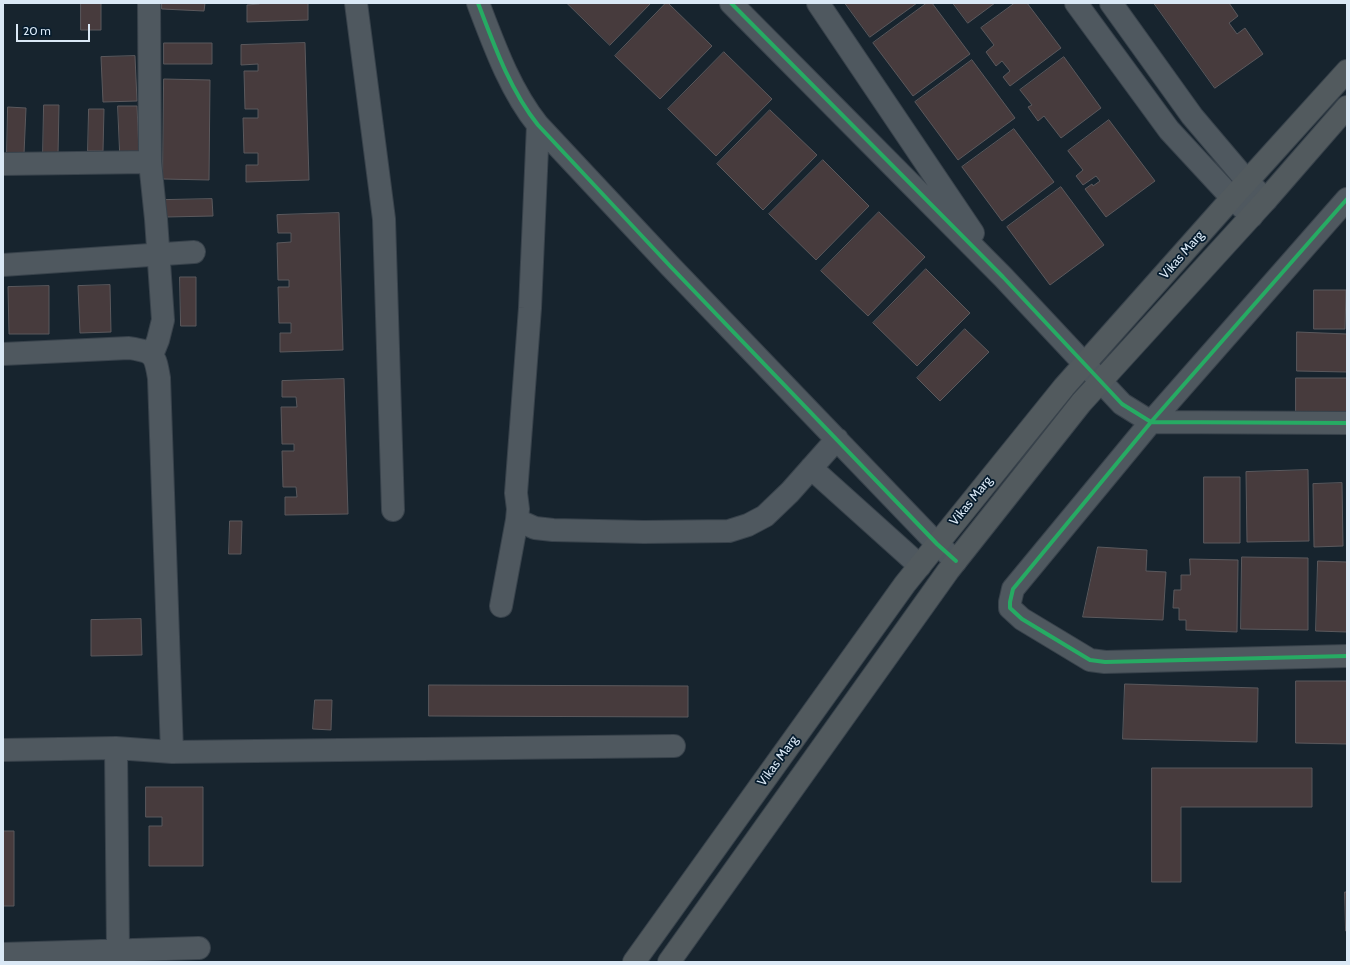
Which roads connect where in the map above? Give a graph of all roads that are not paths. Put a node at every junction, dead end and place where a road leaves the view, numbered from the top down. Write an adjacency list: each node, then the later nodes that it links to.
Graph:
1 (149, 3): 11 (street)
2 (356, 3): 30 (street)
3 (478, 3): 10 (street)
4 (731, 3): 21 (street)
5 (818, 3): 21 (street)
6 (1076, 3): 14 (street)
7 (1111, 3): 13 (street)
8 (1347, 71): 13 (main road, Vikas Marg)
9 (1347, 107): 16 (main road, Vikas Marg)
10 (538, 125): 28 (street); 31 (street)
11 (150, 162): 12 (street); 19 (street)
12 (3, 164)
13 (1247, 181): 14 (main road, Vikas Marg); 16 (street)
14 (1232, 198): 17 (street); 24 (main road, Vikas Marg)
15 (1347, 199): 26 (street)
16 (1266, 200): 17 (main road, Vikas Marg)
17 (1252, 216): 25 (main road, Vikas Marg)
18 (194, 252): 19 (street)
19 (158, 255): 20 (street); 23 (street)
20 (3, 265)
21 (1003, 277): 24 (street)
22 (3, 354): 23 (street)
23 (152, 355): 40 (street)
24 (1085, 365): 25 (street); 32 (main road, Vikas Marg)
25 (1101, 381): 26 (street); 33 (main road, Vikas Marg)
26 (1151, 422): 27 (street); 36 (street)
27 (1347, 423)
28 (837, 439): 29 (street); 32 (street)
29 (812, 468): 31 (street); 34 (street)
30 (393, 510)
31 (517, 520): 35 (street)
32 (937, 544): 33 (street); 34 (main road, Vikas Marg)
33 (956, 562): 45 (main road, Vikas Marg)
34 (920, 566): 44 (main road, Vikas Marg)
35 (501, 606)
36 (1347, 656)
37 (674, 746): 40 (street)
38 (116, 748): 39 (street); 40 (street); 42 (street)
39 (3, 750)
40 (172, 752)
41 (199, 948): 42 (street)
42 (118, 951): 43 (street)
43 (3, 954)
44 (634, 962)
45 (669, 962)

